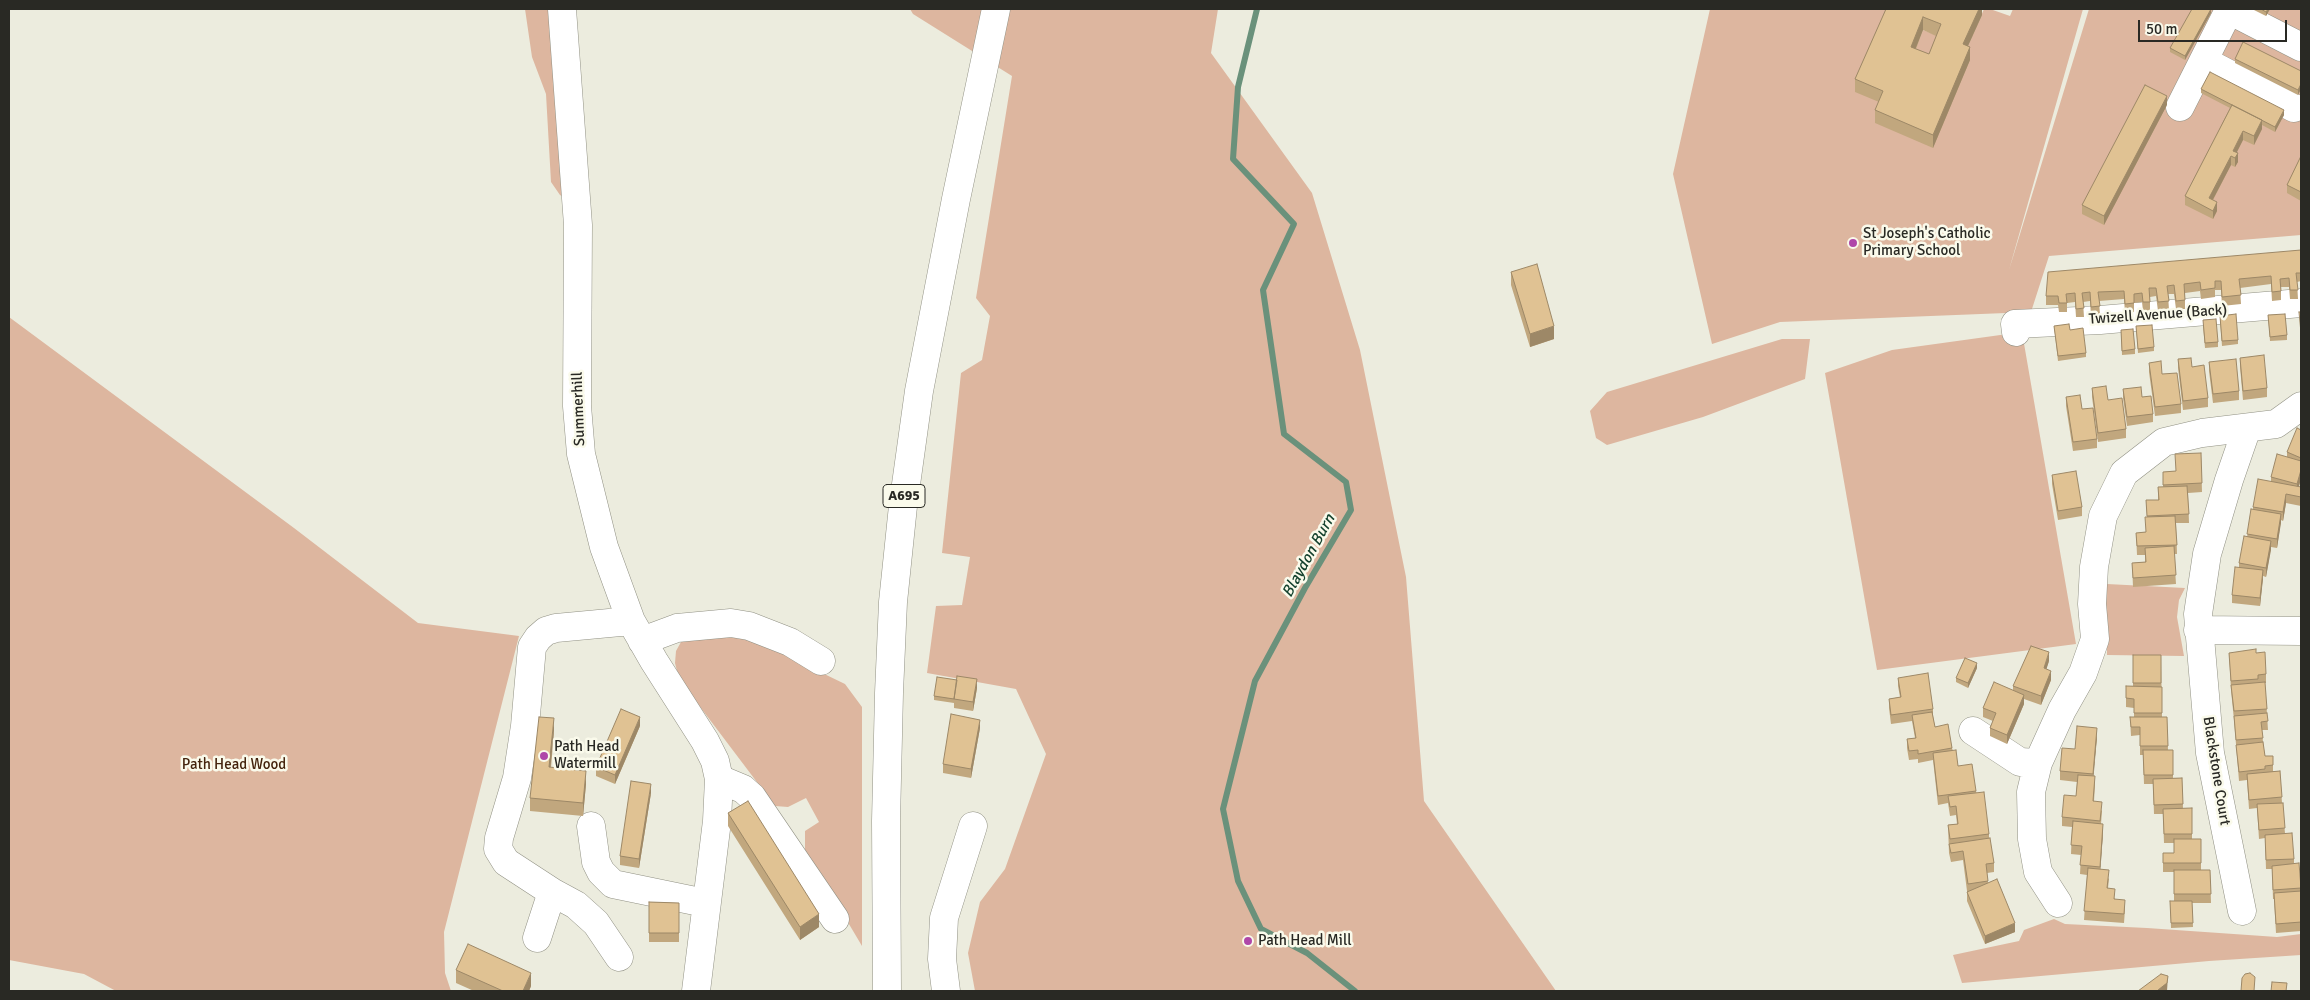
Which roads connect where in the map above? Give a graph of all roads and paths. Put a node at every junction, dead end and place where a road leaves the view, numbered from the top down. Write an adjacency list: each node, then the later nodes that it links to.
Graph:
1 (562, 9): 12 (street, Summerhill)
2 (996, 9): 28 (street, A695)
3 (2301, 47): 4 (street)
4 (2204, 60): 5 (street); 6 (street)
5 (2180, 107)
6 (2294, 108)
7 (2301, 303): 8 (street, Twizell Avenue (Back))
8 (2016, 328)
9 (2301, 406): 10 (street)
10 (2247, 428): 11 (street, Blackstone Court); 16 (street)
11 (2198, 630): 13 (street); 23 (street, Blackstone Court)
12 (637, 631): 14 (street); 17 (street, Summerhill); 20 (street)
13 (2301, 631)
14 (821, 661)
15 (1973, 731): 16 (street)
16 (2038, 763): 22 (street)
17 (719, 779): 21 (street, Summerhill); 24 (street)
18 (591, 826): 21 (street)
19 (973, 826): 29 (street)
20 (552, 892): 25 (street); 26 (street)
21 (705, 903): 27 (street, Summerhill)
22 (2058, 903)
23 (2242, 911)
24 (835, 919)
25 (537, 938)
26 (618, 957)
27 (696, 991)
28 (887, 991)
29 (946, 991)

